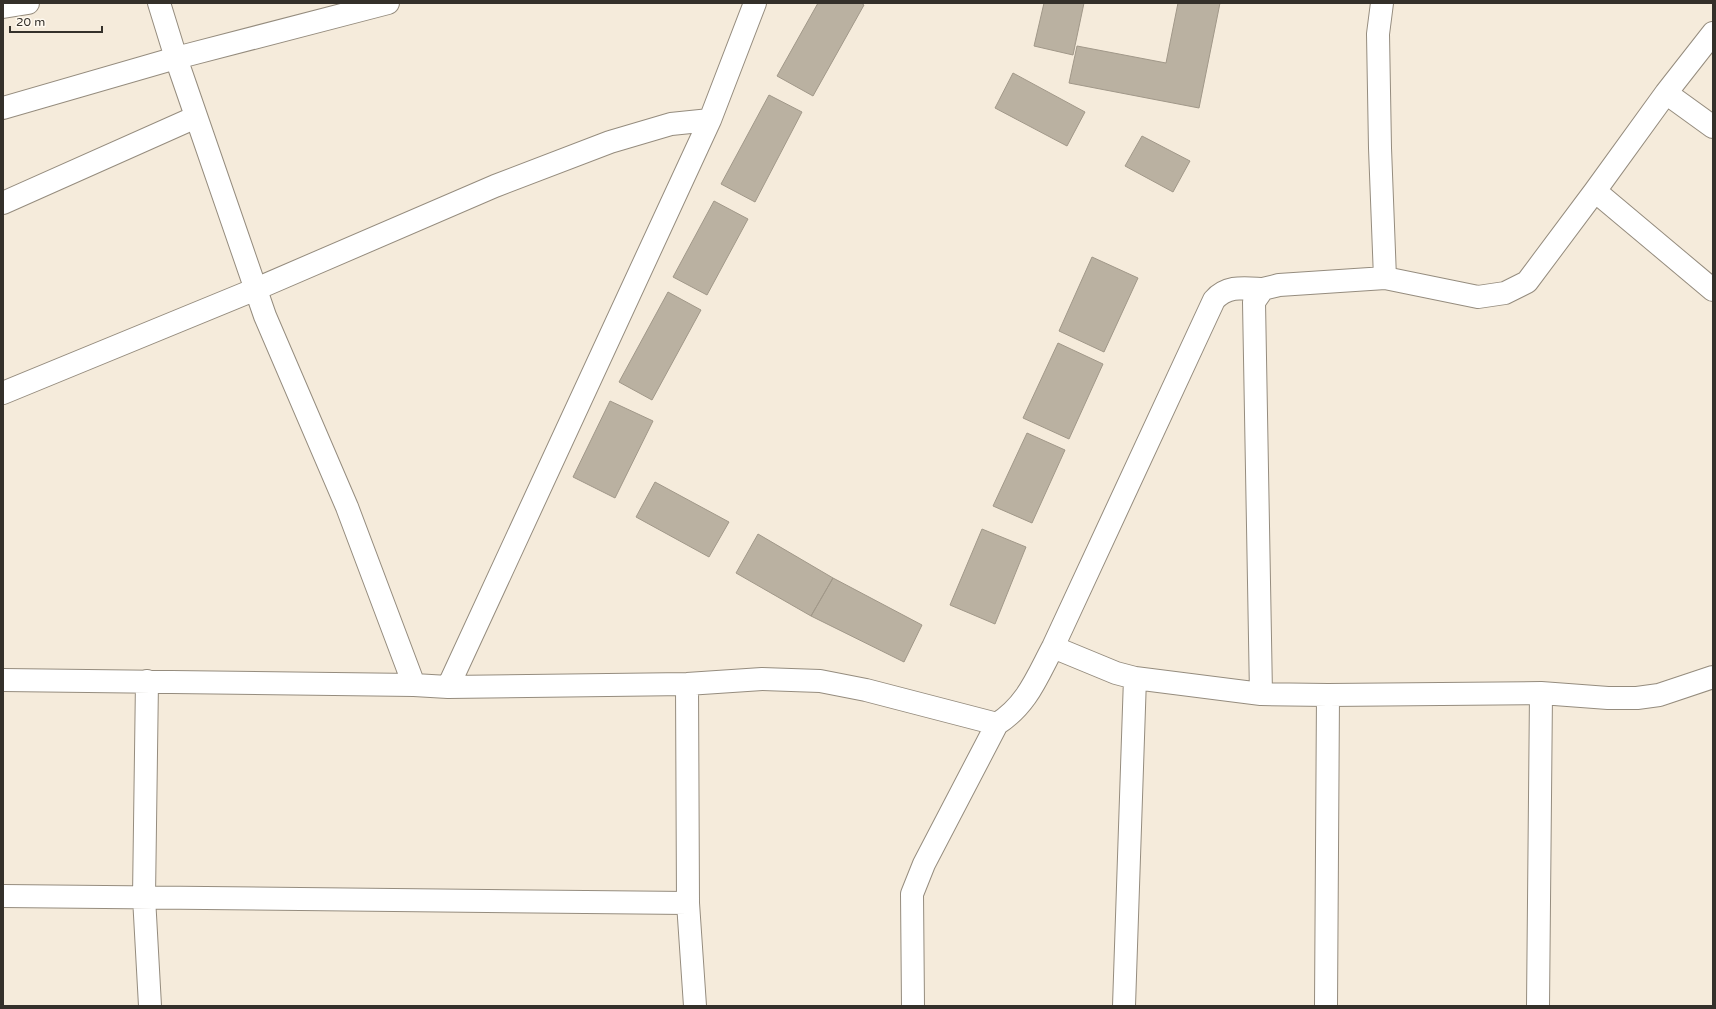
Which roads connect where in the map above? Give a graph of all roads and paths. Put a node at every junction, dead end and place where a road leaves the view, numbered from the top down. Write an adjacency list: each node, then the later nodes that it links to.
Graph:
1 (28, 3): 6 (street)
2 (159, 3): 8 (street)
3 (388, 3): 8 (street)
4 (755, 3): 12 (street)
5 (1382, 3): 16 (street)
6 (3, 7)
7 (1713, 34): 9 (street)
8 (176, 58): 10 (street); 11 (street)
9 (1666, 92): 13 (street); 14 (street)
10 (3, 108)
11 (196, 117): 15 (street); 17 (street)
12 (710, 120): 17 (street); 28 (street)
13 (1713, 127)
14 (1595, 191): 16 (street); 19 (street)
15 (3, 203)
16 (1385, 278): 18 (street)
17 (256, 289): 20 (street); 27 (street)
18 (1263, 289): 21 (street); 30 (street)
19 (1713, 290)
20 (3, 393)
21 (1053, 647): 23 (street); 32 (street)
22 (4, 676): 25 (street)
23 (1135, 678): 30 (street); 39 (street)
24 (1713, 678): 29 (street)
25 (147, 680): 27 (street); 34 (street)
26 (687, 684): 28 (street); 32 (street); 35 (street)
27 (414, 685): 28 (street)
28 (448, 687)
29 (1541, 693): 31 (street); 41 (street)
30 (1261, 694): 31 (street)
31 (1328, 695): 40 (street)
32 (997, 724): 38 (street)
33 (3, 896): 34 (street)
34 (144, 898): 35 (street); 36 (street)
35 (688, 902): 37 (street)
36 (150, 1006)
37 (695, 1006)
38 (913, 1006)
39 (1124, 1006)
40 (1326, 1006)
41 (1538, 1006)

